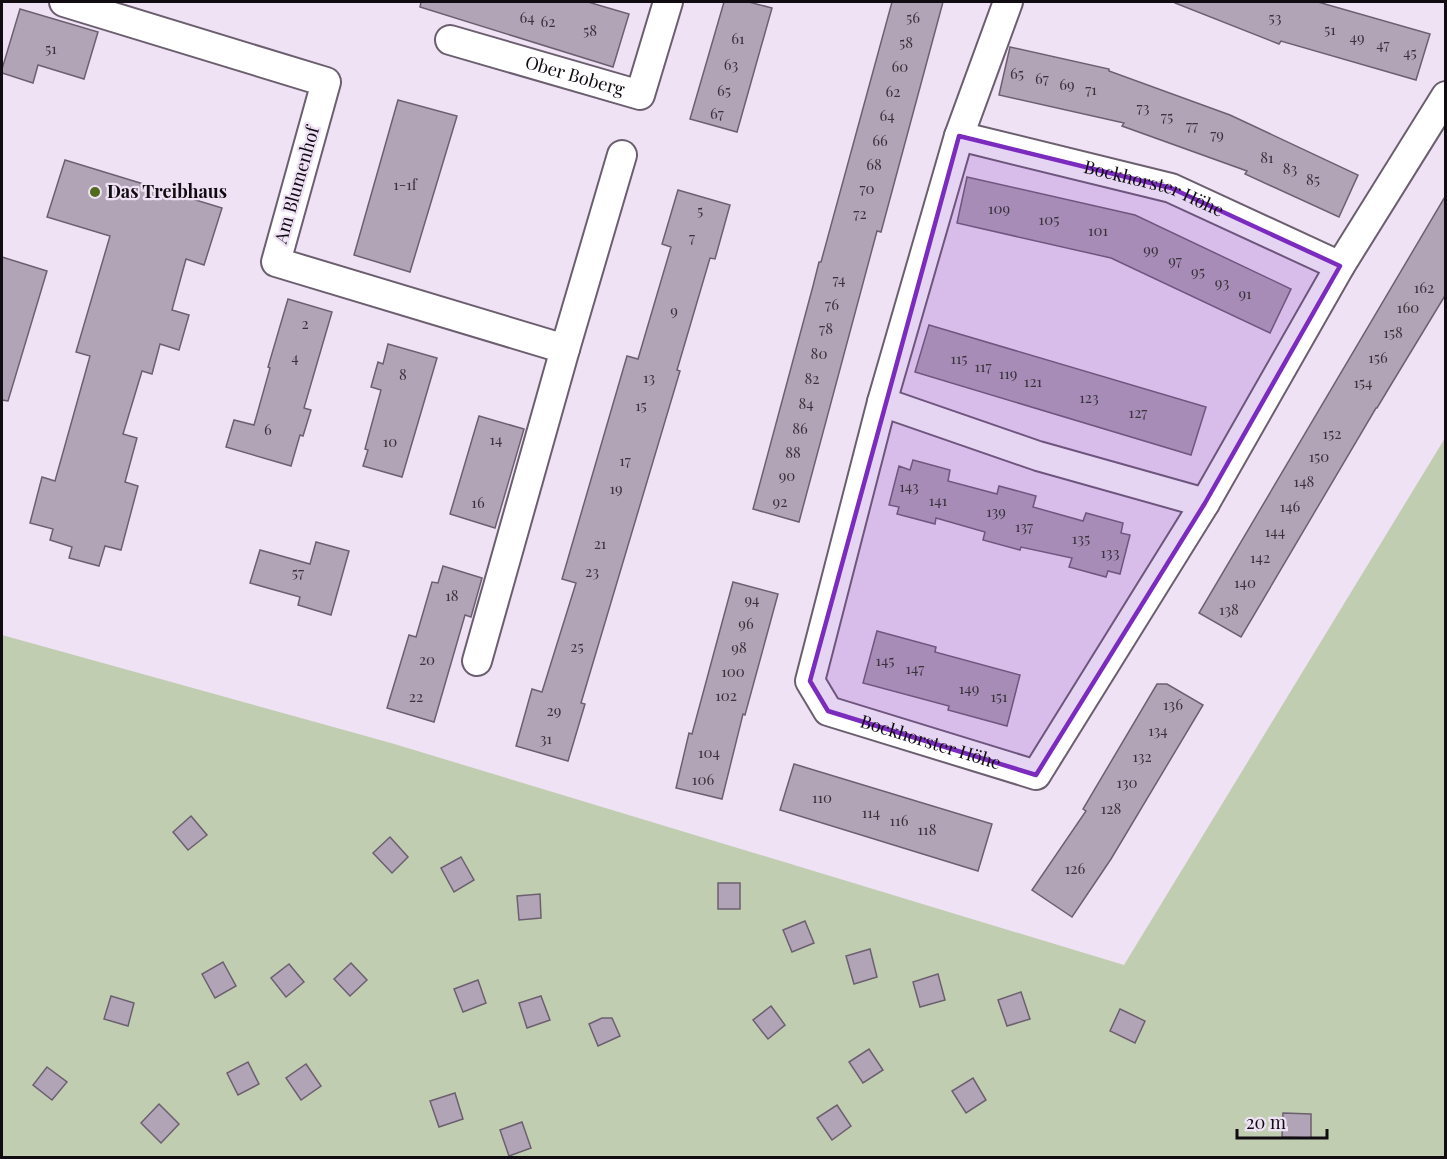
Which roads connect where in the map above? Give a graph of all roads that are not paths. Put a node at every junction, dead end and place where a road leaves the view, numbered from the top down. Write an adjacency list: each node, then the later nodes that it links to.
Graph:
1 (64, 2): 9 (street, Am Blumenhof)
2 (668, 2): 4 (street, Ober Boberg)
3 (1008, 2): 6 (street, Bockhorster Höhe)
4 (450, 40)
5 (1446, 96): 8 (street, Bockhorster Höhe)
6 (959, 136): 8 (street, Bockhorster Höhe); 10 (street, Bockhorster Höhe)
7 (621, 155): 9 (street)
8 (1340, 266): 11 (street, Bockhorster Höhe)
9 (565, 349): 12 (street)
10 (882, 402): 11 (street); 11 (street, Bockhorster Höhe)
11 (1205, 503)
12 (477, 661)

